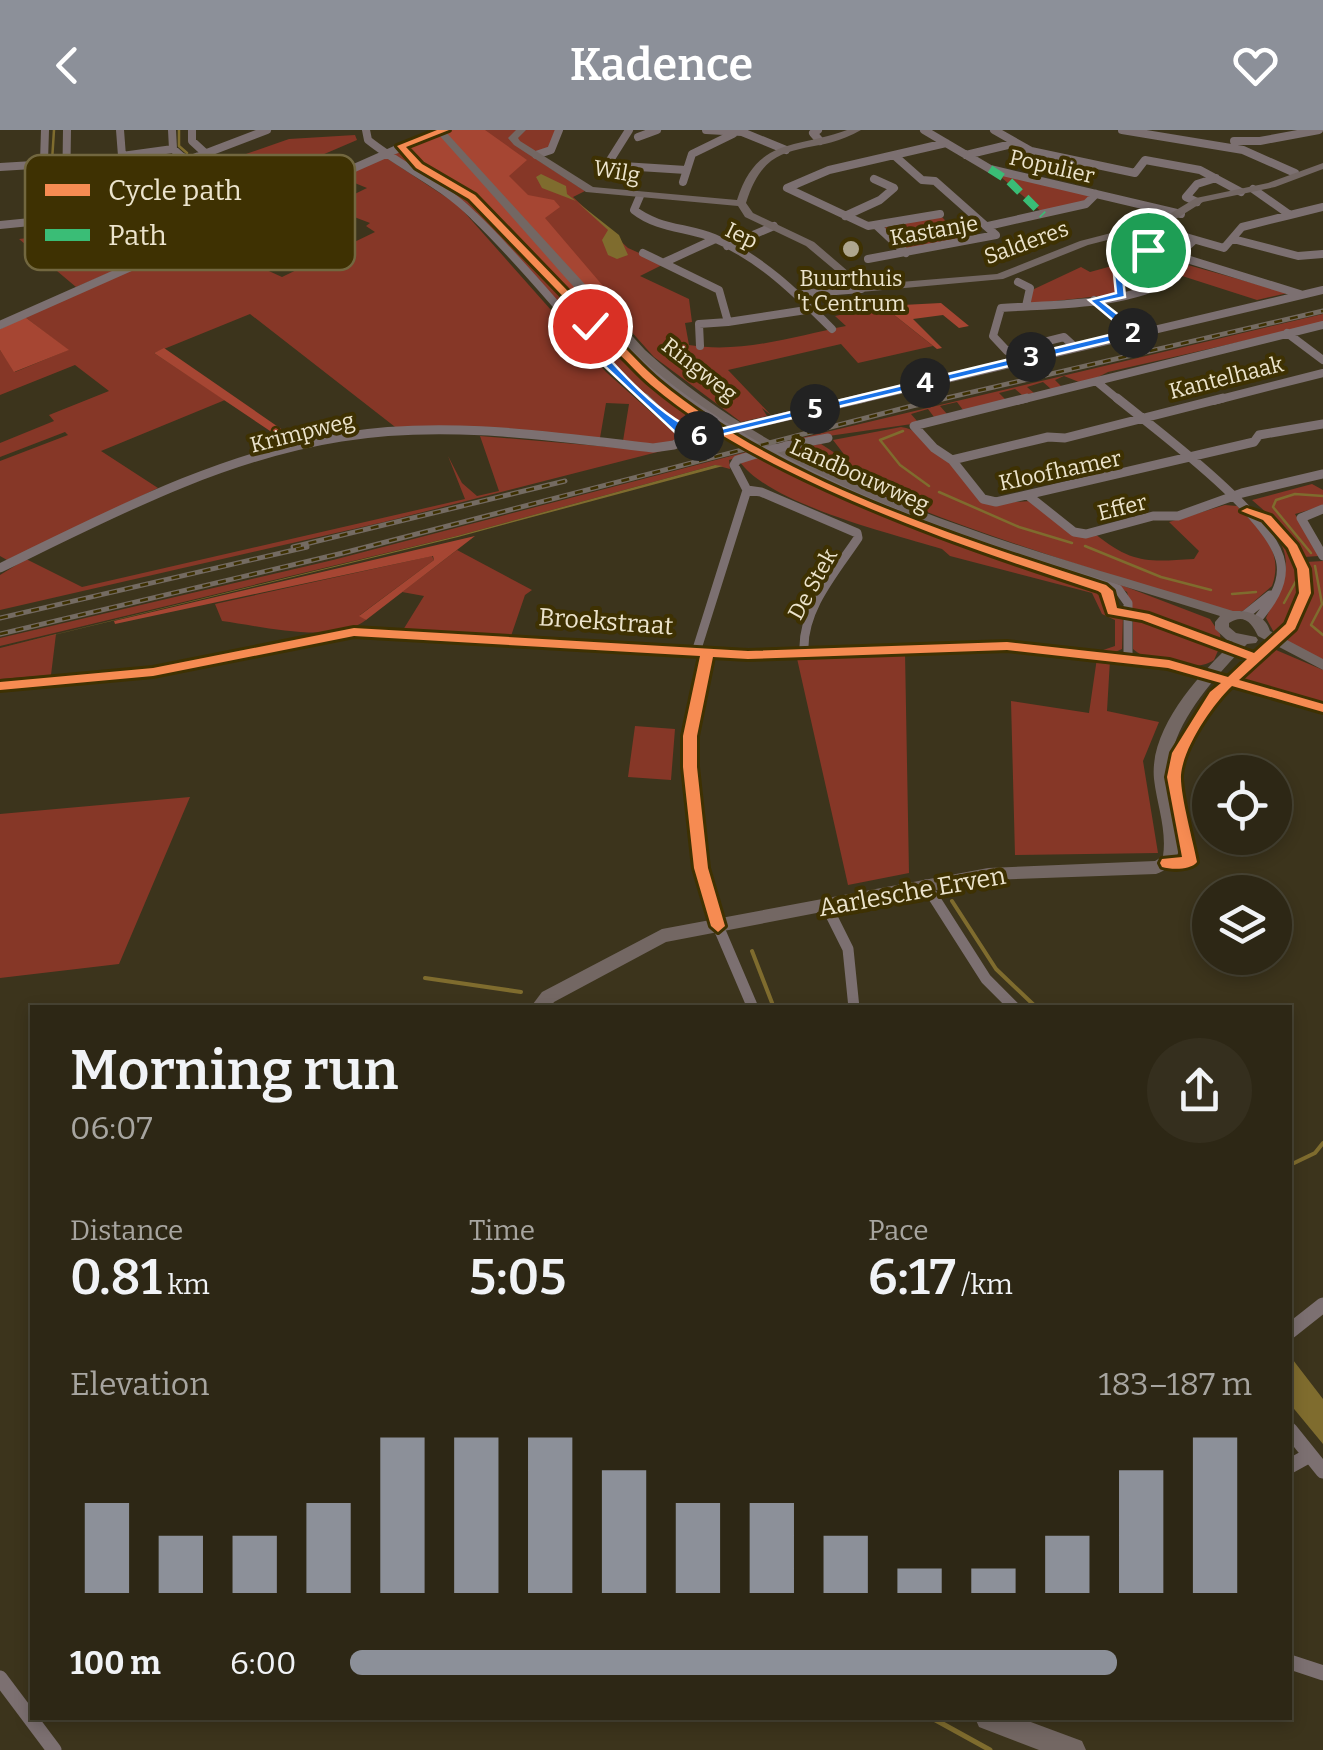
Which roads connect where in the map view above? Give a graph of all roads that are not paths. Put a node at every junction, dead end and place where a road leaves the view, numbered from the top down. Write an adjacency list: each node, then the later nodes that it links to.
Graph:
1 (46, 130): 30 (street)
2 (67, 130): 31 (street)
3 (120, 130): 32 (street)
4 (172, 130): 26 (street)
5 (192, 130): 28 (street)
6 (268, 130): 28 (street)
7 (366, 130): 29 (street)
8 (520, 130): 36 (street, Wilg)
9 (559, 130): 36 (street)
10 (629, 130): 43 (street)
11 (657, 130): 22 (street)
12 (706, 130): 20 (street)
13 (856, 130): 21 (street)
14 (924, 130): 23 (street, Populier)
15 (994, 130): 24 (street)
16 (1122, 130): 25 (street)
17 (1231, 130): 25 (street)
18 (1320, 130): 25 (street)
19 (440, 131): 29 (street); 112 (street, Ringweg)
20 (739, 132): 27 (street); 43 (street)
21 (819, 136): 27 (street)
22 (638, 137)
23 (946, 143): 37 (street, Populier); 38 (street)
24 (1016, 143): 37 (street); 45 (street)
25 (1234, 145): 44 (street)
26 (173, 149): 33 (street); 34 (street)
27 (786, 150): 53 (street)
28 (204, 152): 35 (street)
29 (388, 153): 42 (street); 90 (street)
30 (45, 155)
31 (66, 155)
32 (122, 155)
33 (129, 155)
34 (182, 155)
35 (196, 155)
36 (536, 155): 51 (street, Wilg)
37 (966, 155): 50 (street, Populier)
38 (896, 157): 59 (street); 64 (street, Kastanje)
39 (25, 166): 41 (street)
40 (1323, 166): 44 (street, Salderes)
41 (0, 167)
42 (355, 168)
43 (686, 170): 47 (street)
44 (1296, 173): 48 (street, Salderes)
45 (1216, 178): 48 (street); 52 (street, Salderes)
46 (874, 179): 49 (street)
47 (682, 182)
48 (1246, 191): 52 (street, Salderes); 58 (street)
49 (886, 193): 54 (street); 59 (street)
50 (1096, 194): 57 (street, Populier); 64 (street)
51 (640, 196): 53 (street, Wilg); 67 (street, Iep)
52 (1196, 202): 57 (street, Salderes)
53 (741, 203): 62 (street)
54 (898, 204)
55 (1323, 207): 58 (street)
56 (940, 214): 63 (street)
57 (1181, 214): 65 (street, Salderes)
58 (1290, 214): 66 (street)
59 (845, 216): 63 (street)
60 (25, 222): 61 (street)
61 (0, 225)
62 (774, 226): 69 (street); 79 (street)
63 (877, 226): 71 (street)
64 (988, 226): 71 (street, Kastanje)
65 (1151, 227): 68 (street); 79 (street, Salderes)
66 (1233, 239): 68 (street); 72 (street)
67 (713, 240): 69 (street, Iep); 75 (street)
68 (1193, 241): 73 (street)
69 (727, 246): 81 (street, Iep)
70 (642, 253): 75 (street)
71 (906, 253): 74 (street, Kastanje)
72 (1323, 254)
73 (1178, 256): 82 (street); 83 (street)
74 (868, 260)
75 (664, 262): 87 (street)
76 (126, 270): 88 (street)
77 (1177, 277): 83 (street)
78 (1018, 282): 85 (street)
79 (861, 289): 81 (street, Salderes)
80 (1323, 290): 82 (street)
81 (798, 294): 86 (street, Iep)
82 (1300, 294): 92 (street)
83 (1122, 295): 84 (street)
84 (1094, 300): 85 (street); 92 (street)
85 (1026, 306): 95 (street)
86 (813, 310): 87 (street); 91 (street, Iep)
87 (728, 322): 94 (street)
88 (0, 325)
89 (1323, 325): 93 (street)
90 (578, 329): 101 (street); 115 (street, Landbouwweg)
91 (832, 329)
92 (1134, 333): 95 (street)
93 (1287, 333): 96 (street); 98 (street)
94 (700, 346)
95 (1076, 346): 101 (street, Krimpweg, bridge)
96 (1323, 360)
97 (1323, 372): 99 (street, Kantelhaak)
98 (1096, 382): 99 (street); 104 (street, Kloofhamer)
99 (1138, 418): 103 (street); 104 (street, Kantelhaak)
100 (1323, 424): 103 (street, Kloofhamer)
101 (691, 435): 111 (street, Krimpweg)
102 (828, 438): 106 (street, bridge)
103 (1185, 458): 107 (street, Kloofhamer); 108 (street)
104 (952, 460): 107 (street, Kloofhamer)
105 (1323, 474): 108 (street, Effer)
106 (747, 490): 113 (street); 114 (street, De Stek)
107 (1030, 497): 108 (street, Effer)
108 (1232, 498): 112 (street)
109 (1323, 509): 110 (street)
110 (1323, 554)
111 (0, 568)
112 (1243, 628): 116 (street, Ringweg); 117 (street)
113 (696, 652): 114 (street, Broekstraat); 118 (street, Broekstraat)
114 (804, 652): 115 (street, Broekstraat)
115 (1128, 658): 117 (street, Broekstraat)
116 (1317, 663)
117 (1214, 669): 119 (street, Broekstraat); 120 (street, Aarlesche Erven)
118 (0, 686)
119 (1323, 708)
120 (926, 885): 121 (street, Aarlesche Erven); 123 (street)
121 (826, 905): 122 (street, Aarlesche Erven); 126 (street)
122 (718, 926): 124 (street, Aarlesche Erven); 125 (street)
123 (1011, 1004)
124 (542, 1005)
125 (751, 1005)
126 (854, 1005)
127 (1323, 1305): 128 (street)
128 (1292, 1330)
129 (1292, 1432): 130 (street)
130 (1310, 1455): 131 (street); 132 (street)
131 (1292, 1465)
132 (1323, 1471)
133 (1292, 1663): 134 (street)
134 (1323, 1673)
135 (0, 1678): 136 (street)
136 (30, 1718)
137 (32, 1720): 139 (street)
138 (993, 1720): 140 (street)
139 (54, 1750)
140 (1073, 1750)

